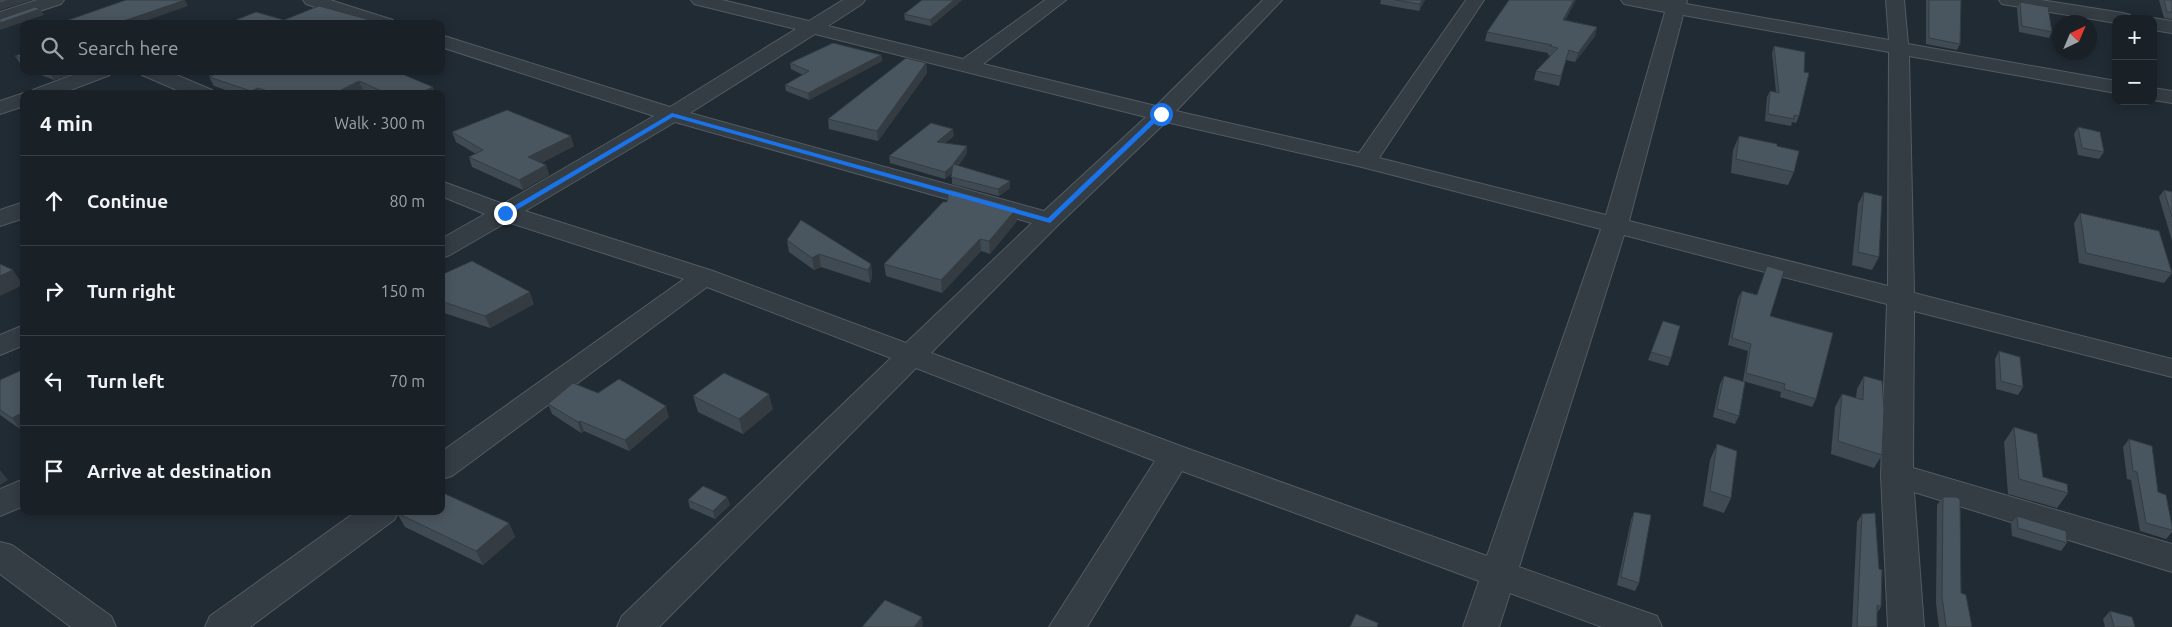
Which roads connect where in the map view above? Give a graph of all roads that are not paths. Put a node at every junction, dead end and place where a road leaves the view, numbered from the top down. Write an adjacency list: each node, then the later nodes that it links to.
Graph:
1 (56, 0): 13 (street)
2 (312, 0): 14 (street)
3 (700, 0): 18 (street)
4 (856, 0): 18 (street)
5 (1056, 0): 22 (street)
6 (1273, 0): 32 (street)
7 (1475, 0): 34 (street)
8 (1630, 0): 11 (street)
9 (1895, 0): 21 (street)
10 (2008, 0): 12 (street)
11 (1677, 4): 21 (street); 40 (street)
12 (2112, 17)
13 (0, 18)
14 (374, 20)
15 (0, 22): 19 (street)
16 (2157, 25): 17 (street)
17 (2172, 27)
18 (811, 28): 22 (street); 33 (street)
19 (20, 29)
20 (445, 42): 33 (street)
21 (1899, 48): 25 (street); 43 (street)
22 (967, 66): 32 (street)
23 (92, 75): 26 (street)
24 (159, 75): 27 (street)
25 (2112, 86)
26 (51, 90)
27 (195, 90)
28 (2157, 95): 29 (street)
29 (2172, 98)
30 (20, 100): 31 (street)
31 (0, 108)
32 (1161, 114): 34 (street); 39 (street)
33 (672, 115): 37 (street); 39 (street)
34 (1365, 161): 40 (street)
35 (445, 190): 37 (street)
36 (20, 211): 38 (street)
37 (505, 213): 41 (street); 42 (street)
38 (0, 219)
39 (1050, 220): 46 (street)
40 (1615, 225): 43 (street); 56 (street)
41 (445, 248)
42 (704, 277): 46 (street); 49 (street)
43 (1901, 298): 47 (street); 50 (street)
44 (20, 336): 45 (street)
45 (0, 346)
46 (913, 355): 48 (street); 59 (street)
47 (2172, 368)
48 (1175, 456): 56 (street); 60 (street)
49 (445, 465)
50 (1897, 475): 55 (street); 63 (street)
51 (20, 492): 52 (street)
52 (0, 504)
53 (377, 515): 58 (street)
54 (0, 555): 57 (street)
55 (2172, 558)
56 (1498, 574): 61 (street); 62 (street)
57 (98, 627)
58 (223, 627)
59 (635, 627)
60 (1067, 627)
61 (1481, 627)
62 (1644, 627)
63 (1906, 627)

